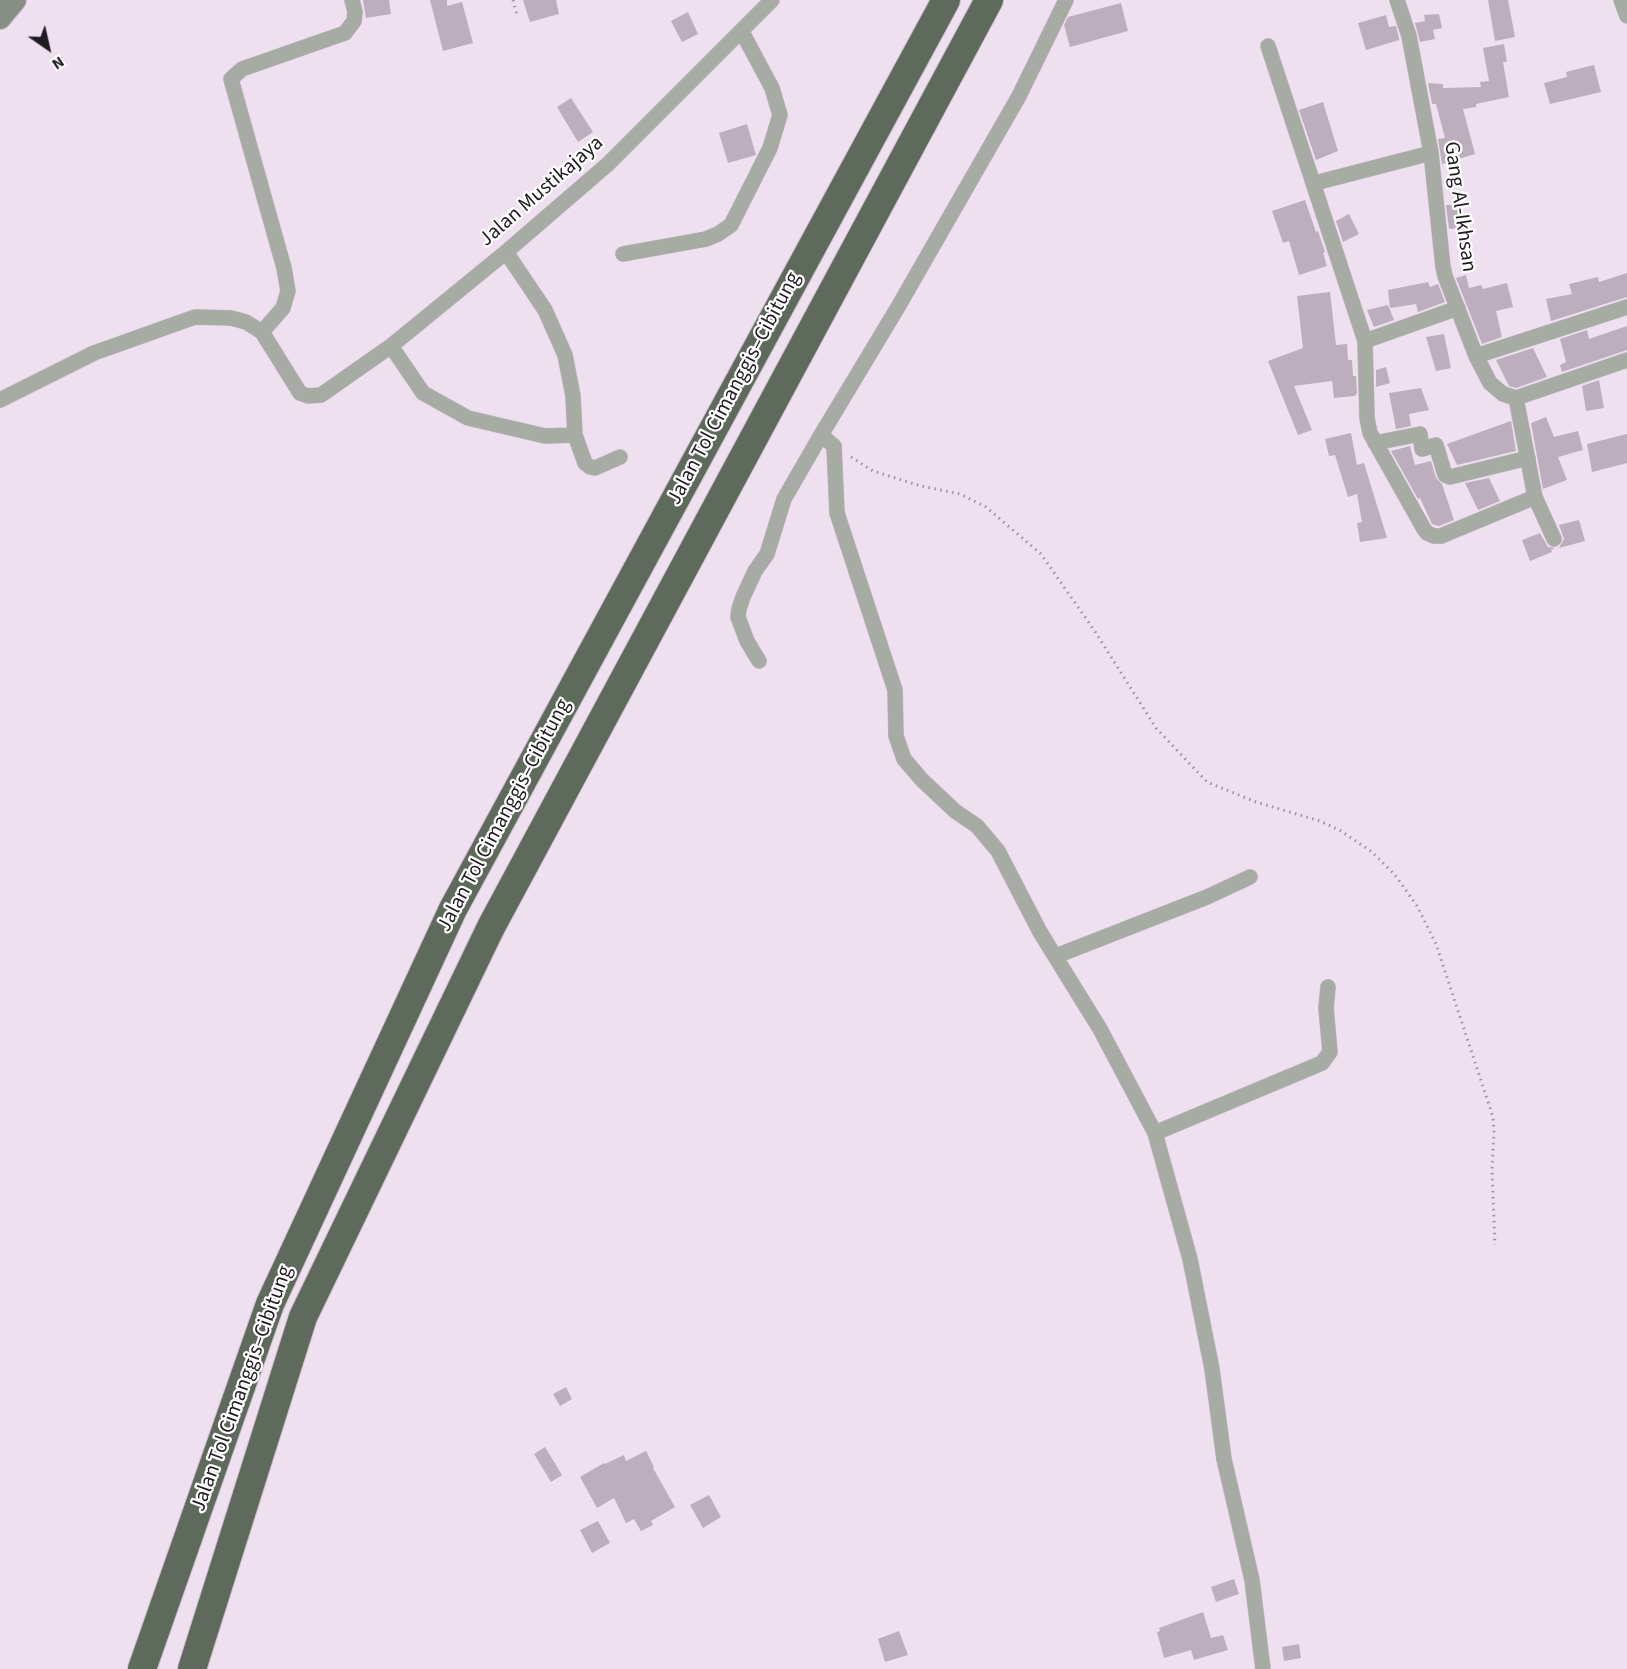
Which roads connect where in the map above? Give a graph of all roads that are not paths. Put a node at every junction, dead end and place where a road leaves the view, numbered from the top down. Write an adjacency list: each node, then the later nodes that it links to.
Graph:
1 (15, 0): 10 (main road)
2 (352, 0): 19 (street)
3 (772, 0): 11 (street, Jalan Mustikajaya)
4 (946, 0): 38 (highway, Jalan Tol Cimanggis–Cibitung)
5 (989, 0): 39 (highway, Jalan Tol Cimanggis–Cibitung)
6 (1066, 0): 27 (street)
7 (1397, 0): 13 (street, Gang Al-Ikhsan)
8 (1621, 0): 9 (street)
9 (1627, 16)
10 (0, 18)
11 (742, 32): 15 (street, Jalan Mustikajaya); 16 (street)
12 (1268, 46): 14 (street)
13 (1431, 153): 14 (street); 18 (street, Gang Al-Ikhsan)
14 (1315, 183): 20 (street)
15 (506, 252): 21 (street, Jalan Mustikajaya); 26 (street)
16 (623, 254)
17 (1627, 307): 22 (street)
18 (1458, 308): 20 (street); 22 (street, Gang Al-Ikhsan)
19 (262, 332): 21 (street, Jalan Mustikajaya); 25 (street)
20 (1365, 341): 28 (street)
21 (391, 346): 26 (street)
22 (1476, 356): 24 (street, Gang Al-Ikhsan)
23 (1627, 360): 24 (street)
24 (1516, 398): 30 (street)
25 (0, 400)
26 (575, 435): 29 (street)
27 (821, 435): 33 (street); 35 (street)
28 (1375, 443): 30 (street); 31 (street)
29 (620, 457)
30 (1528, 458): 31 (street)
31 (1535, 497): 32 (street)
32 (1554, 539)
33 (759, 661)
34 (1250, 877): 35 (street)
35 (1056, 956): 37 (street)
36 (1328, 987): 37 (street)
37 (1155, 1133): 40 (street)
38 (142, 1669)
39 (192, 1669)
40 (1263, 1669)

